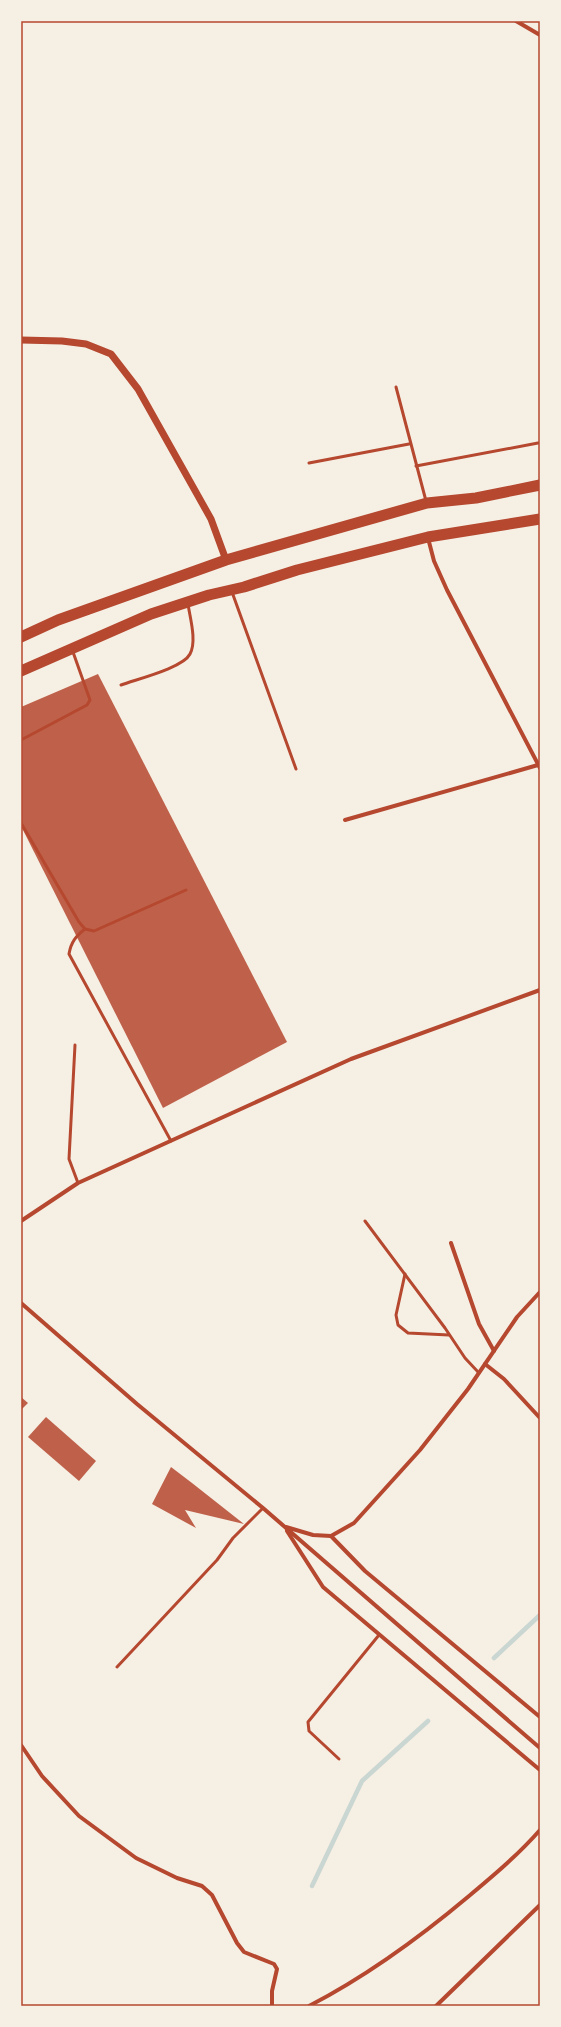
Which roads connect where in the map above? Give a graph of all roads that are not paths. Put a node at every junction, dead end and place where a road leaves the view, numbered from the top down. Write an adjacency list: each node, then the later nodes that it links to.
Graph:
1 (516, 21): 2 (street)
2 (540, 35)
3 (21, 340): 13 (street)
4 (396, 387): 6 (lane)
5 (538, 443): 8 (lane)
6 (409, 444): 7 (lane); 8 (lane)
7 (309, 463)
8 (416, 466): 10 (lane)
9 (540, 485): 10 (highway)
10 (426, 503): 13 (highway)
11 (540, 519): 12 (highway)
12 (428, 537): 14 (highway); 21 (street)
13 (226, 560): 16 (highway)
14 (231, 590): 15 (highway); 22 (lane)
15 (188, 602): 17 (highway); 19 (lane)
16 (21, 637)
17 (72, 650): 18 (highway); 20 (lane)
18 (21, 671)
19 (121, 685)
20 (21, 740)
21 (539, 767): 23 (street)
22 (296, 770)
23 (345, 820)
24 (21, 823): 26 (lane)
25 (186, 890): 26 (lane)
26 (85, 929): 29 (lane)
27 (540, 990): 29 (street)
28 (75, 1045): 30 (lane)
29 (171, 1141): 30 (street)
30 (78, 1183): 31 (street)
31 (21, 1221)
32 (365, 1221): 34 (lane)
33 (451, 1243): 38 (street)
34 (405, 1274): 37 (lane); 37 (lane)
35 (540, 1292): 38 (street)
36 (21, 1303): 42 (street)
37 (450, 1335): 40 (lane)
38 (494, 1351): 39 (street)
39 (485, 1364): 40 (street); 41 (street)
40 (480, 1372): 44 (street)
41 (540, 1418)
42 (263, 1508): 43 (street); 46 (lane)
43 (285, 1527): 44 (street); 45 (street); 49 (street)
44 (331, 1536): 47 (street)
45 (380, 1635): 50 (lane); 51 (street)
46 (117, 1666)
47 (540, 1717)
48 (21, 1746): 54 (street)
49 (540, 1748)
50 (339, 1759)
51 (540, 1770)
52 (540, 1830): 55 (street)
53 (540, 1905): 56 (street)
54 (272, 2006)
55 (309, 2006)
56 (436, 2006)

